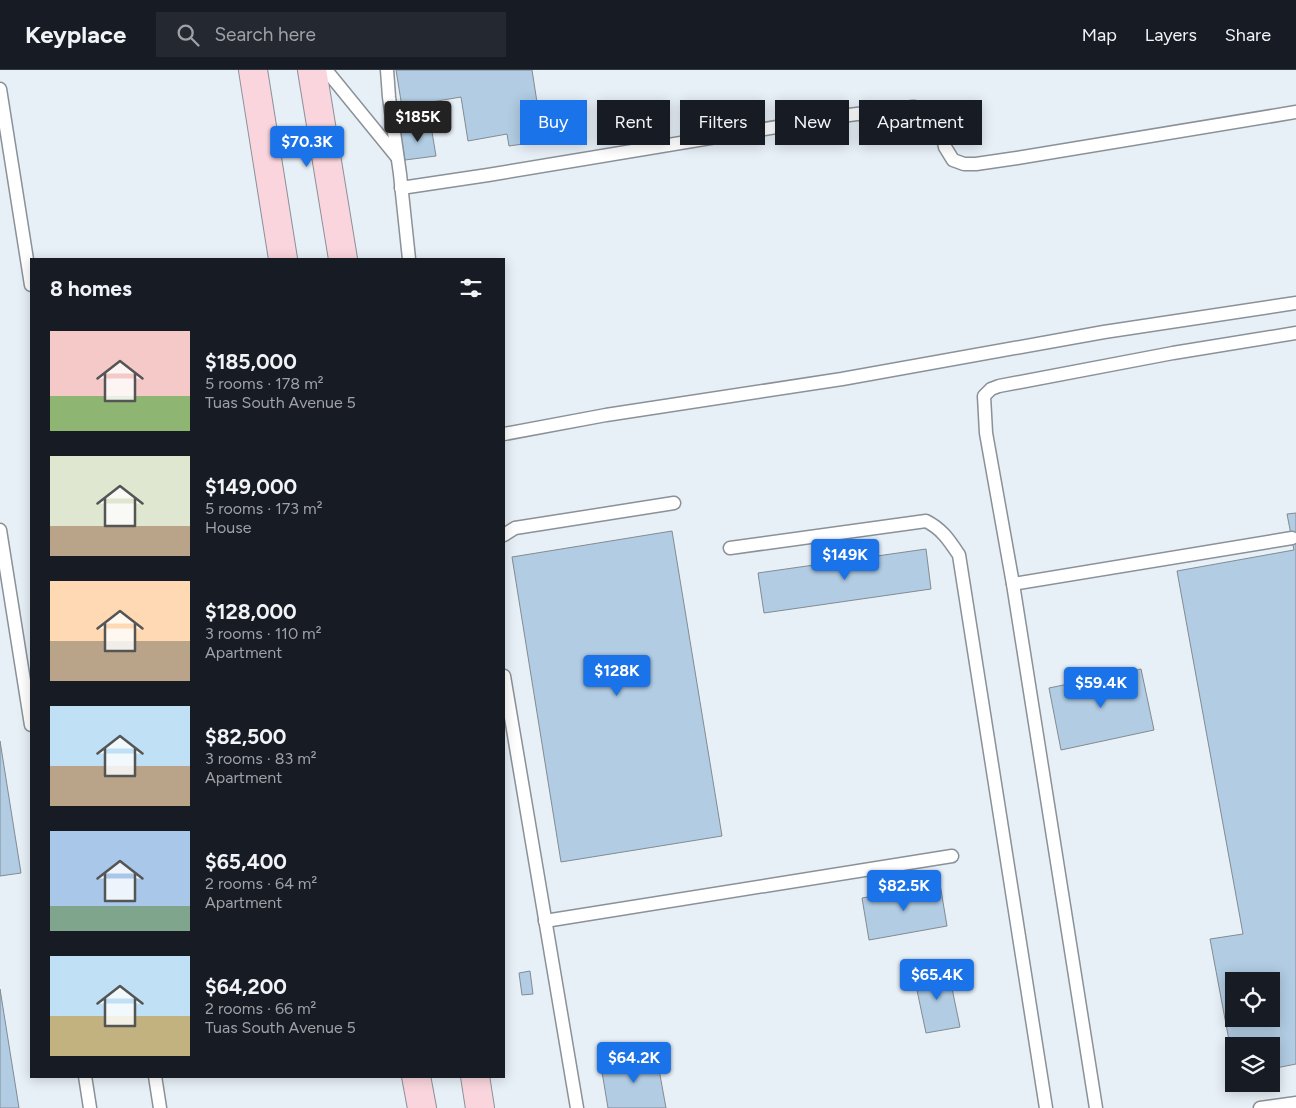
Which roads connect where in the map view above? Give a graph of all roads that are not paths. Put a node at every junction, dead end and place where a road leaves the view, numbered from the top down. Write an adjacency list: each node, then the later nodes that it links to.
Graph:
1 (253, 70): 9 (street)
2 (312, 70): 10 (street)
3 (326, 70): 7 (lane)
4 (387, 70): 7 (lane)
5 (0, 89): 12 (lane)
6 (1296, 112): 8 (lane)
7 (397, 157): 8 (lane)
8 (401, 188): 11 (lane)
9 (283, 258)
10 (343, 258)
11 (409, 258)
12 (30, 279)
13 (1296, 303): 15 (lane)
14 (1296, 333): 21 (lane)
15 (505, 434)
16 (674, 503): 18 (lane)
17 (0, 530): 22 (lane)
18 (505, 535)
19 (1292, 538): 21 (lane)
20 (730, 548): 37 (lane)
21 (1013, 584): 38 (lane)
22 (6, 602): 24 (lane)
23 (505, 682): 26 (lane)
24 (30, 720)
25 (952, 856): 26 (lane)
26 (545, 921): 36 (lane)
27 (86, 1078): 32 (lane)
28 (155, 1078): 33 (lane)
29 (416, 1078): 34 (street)
30 (475, 1078): 35 (street)
31 (1296, 1103): 39 (lane)
32 (90, 1108)
33 (160, 1108)
34 (422, 1108)
35 (480, 1108)
36 (577, 1108)
37 (1046, 1108)
38 (1096, 1108)
39 (1260, 1108)

